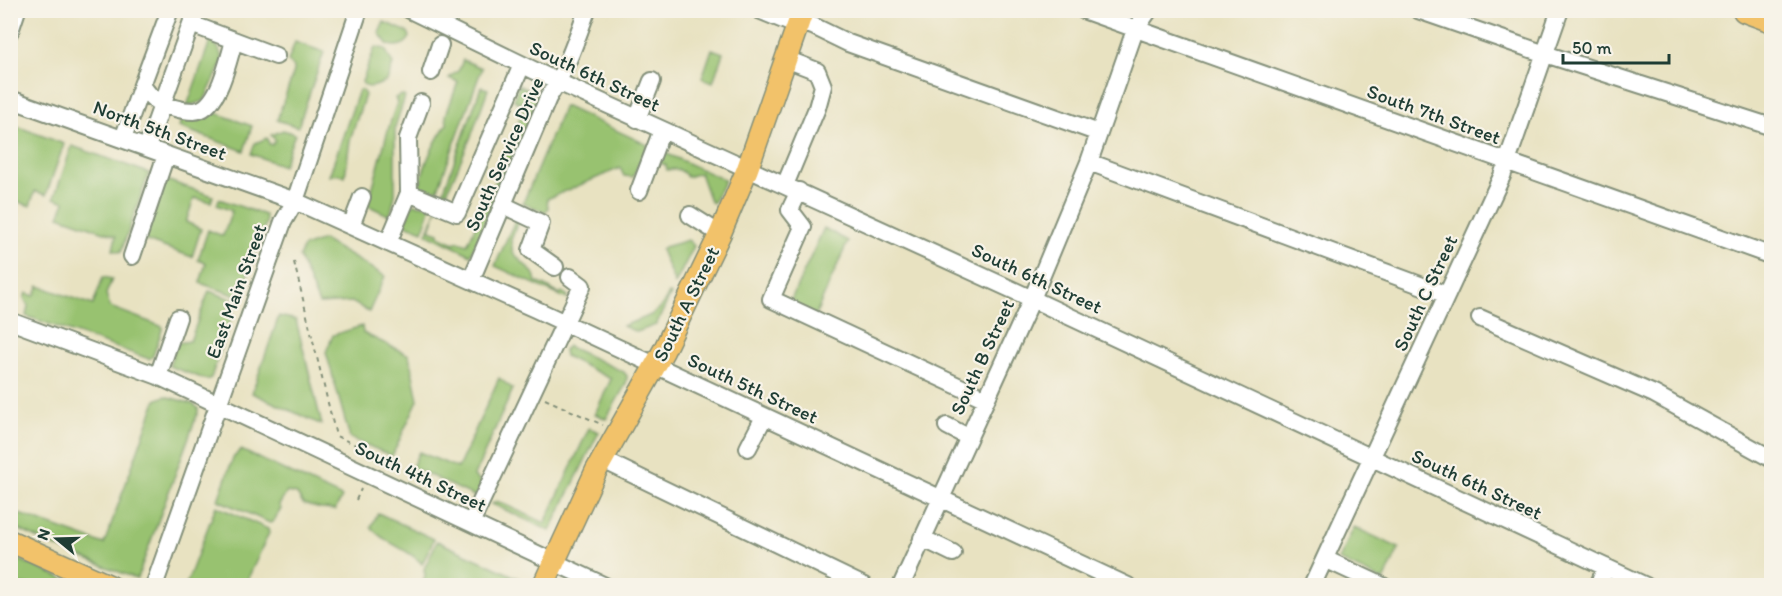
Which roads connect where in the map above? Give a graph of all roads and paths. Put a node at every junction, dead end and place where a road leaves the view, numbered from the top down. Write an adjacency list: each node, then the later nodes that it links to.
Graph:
1 (17, 10): 16 (street)
2 (170, 10): 26 (street)
3 (359, 10): 44 (street, East Main Street)
4 (410, 10): 22 (street, South 6th Street)
5 (587, 10): 25 (street, South Service Drive)
6 (759, 10): 13 (street)
7 (1083, 10): 15 (street, South 7th Street)
8 (1149, 10): 15 (street, South B Street)
9 (1418, 10): 19 (street)
10 (1560, 10): 19 (street, South C Street)
11 (1745, 10): 14 (highway)
12 (193, 17): 17 (street); 29 (street)
13 (800, 20): 21 (main road, South A Street); 33 (street)
14 (1772, 20)
15 (1135, 30): 33 (street, South B Street); 38 (street, South 7th Street)
16 (10, 31)
17 (234, 41): 20 (street); 29 (street)
18 (441, 45): 23 (street)
19 (1545, 54): 31 (street); 38 (street, South C Street)
20 (276, 56)
21 (786, 59): 39 (main road, South A Street); 40 (street)
22 (522, 64): 25 (street, South 6th Street); 42 (street)
23 (431, 72)
24 (652, 81): 30 (street)
25 (558, 82): 30 (street, South 6th Street); 45 (street, South Service Drive)
26 (142, 85): 29 (street); 34 (street)
27 (10, 99): 34 (street, North 5th Street)
28 (421, 103): 42 (street)
29 (162, 106): 35 (street)
30 (637, 119): 32 (street, South 6th Street)
31 (1772, 127)
32 (662, 130): 39 (street, South 6th Street); 41 (street)
33 (1099, 133): 37 (street, South B Street)
34 (123, 139): 35 (street, North 5th Street)
35 (147, 147): 36 (street, North 5th Street)
36 (166, 155): 44 (street, North 5th Street); 50 (street)
37 (1089, 162): 56 (street); 57 (street, South B Street)
38 (1506, 163): 51 (street, South 7th Street); 56 (street, South C Street)
39 (747, 170): 40 (street, South 6th Street); 48 (main road, South A Street)
40 (792, 188): 57 (street, South 6th Street); 65 (street)
41 (639, 191)
42 (409, 193): 49 (street)
43 (362, 198): 47 (street)
44 (295, 201): 47 (street, South 5th Street); 66 (street, East Main Street)
45 (502, 205): 53 (street); 55 (street, South Service Drive)
46 (690, 215): 48 (street)
47 (351, 226): 49 (street, South 5th Street)
48 (720, 234): 62 (main road, South A Street)
49 (388, 243): 55 (street, South 5th Street)
50 (132, 256)
51 (1772, 256)
52 (294, 262): 75 (path)
53 (555, 267)
54 (570, 277): 61 (street)
55 (471, 280): 61 (street, South 5th Street)
56 (1447, 295): 72 (street, South C Street)
57 (1032, 299): 65 (street, South B Street); 72 (street, South 6th Street)
58 (178, 318): 63 (street)
59 (1480, 318): 73 (street)
60 (10, 321): 63 (street, South 4th Street)
61 (566, 324): 62 (street, South 5th Street); 64 (street)
62 (655, 366): 67 (street, South 5th Street); 74 (main road, South A Street)
63 (158, 376): 66 (street, South 4th Street)
64 (532, 394): 68 (path); 78 (street)
65 (986, 399): 70 (street, South B Street)
66 (218, 405): 75 (street, South 4th Street); 87 (street, East Main Street)
67 (764, 417): 71 (street); 76 (street, South 5th Street)
68 (605, 426)
69 (947, 426): 70 (street)
70 (968, 437): 76 (street, South B Street)
71 (748, 448)
72 (1372, 459): 82 (street, South C Street); 84 (street, South 6th Street)
73 (1772, 459)
74 (603, 460): 83 (main road, South A Street); 90 (street)
75 (368, 473): 77 (path); 78 (street, South 4th Street)
76 (940, 499): 79 (street, South B Street); 85 (street, South 5th Street)
77 (356, 500)
78 (471, 523): 83 (street, South 4th Street)
79 (922, 538): 81 (street); 91 (street, South B Street)
80 (10, 541): 86 (main road)
81 (953, 553)
82 (1325, 559): 93 (street, South C Street); 94 (street)
83 (554, 562): 88 (main road, South A Street); 89 (street, South 4th Street)
84 (1606, 567): 95 (street); 96 (street, South 6th Street)
85 (1095, 579): 92 (street, South 5th Street)
86 (110, 585)
87 (154, 585)
88 (543, 585)
89 (605, 585)
90 (864, 585)
91 (901, 585)
92 (1128, 585)
93 (1312, 585)
94 (1383, 585)
95 (1598, 585)
96 (1646, 585)

